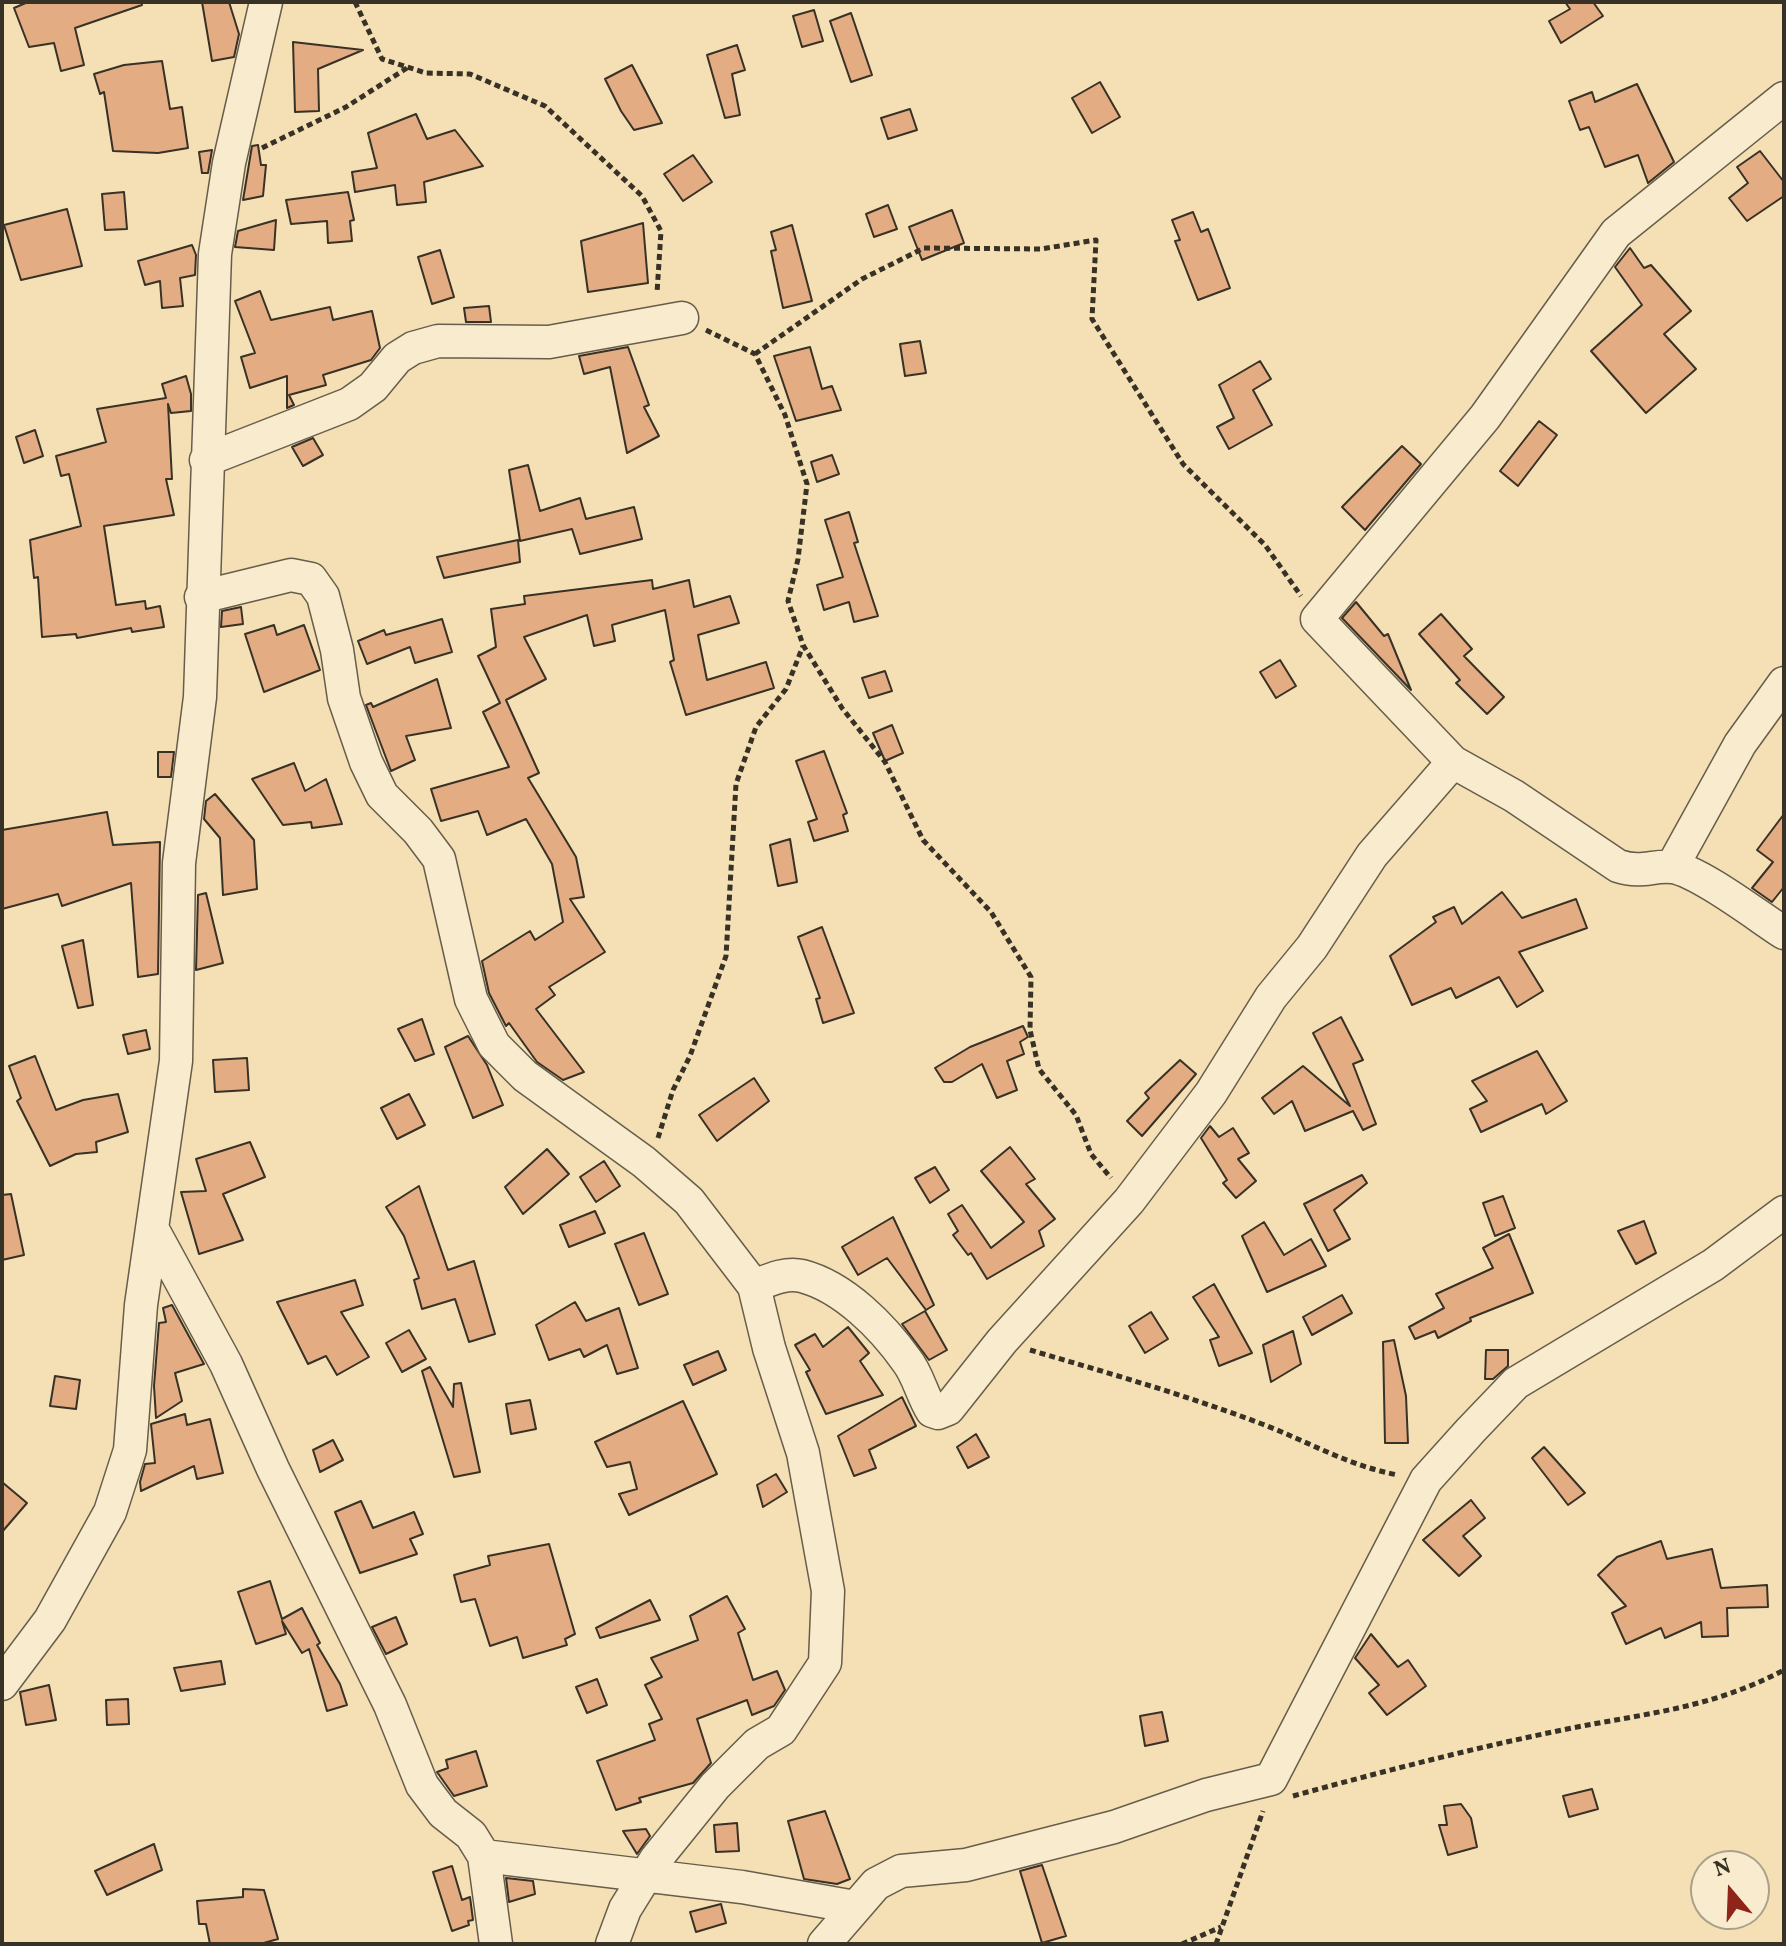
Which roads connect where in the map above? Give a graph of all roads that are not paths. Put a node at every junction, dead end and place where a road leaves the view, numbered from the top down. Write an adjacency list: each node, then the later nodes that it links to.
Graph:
1 (266, 2): 4 (street)
2 (1784, 98): 7 (street)
3 (682, 318): 4 (street)
4 (206, 460): 5 (street)
5 (201, 597): 11 (street); 12 (street)
6 (1784, 683): 8 (street)
7 (1453, 762): 8 (street); 12 (street)
8 (1672, 867): 9 (street)
9 (1784, 933)
10 (1784, 1212): 16 (street)
11 (152, 1228): 13 (street); 14 (street)
12 (754, 1286): 15 (street)
13 (2, 1684)
14 (484, 1856): 15 (street); 17 (street)
15 (646, 1874): 16 (street); 18 (street)
16 (855, 1907): 19 (street)
17 (496, 1944)
18 (612, 1944)
19 (824, 1944)

